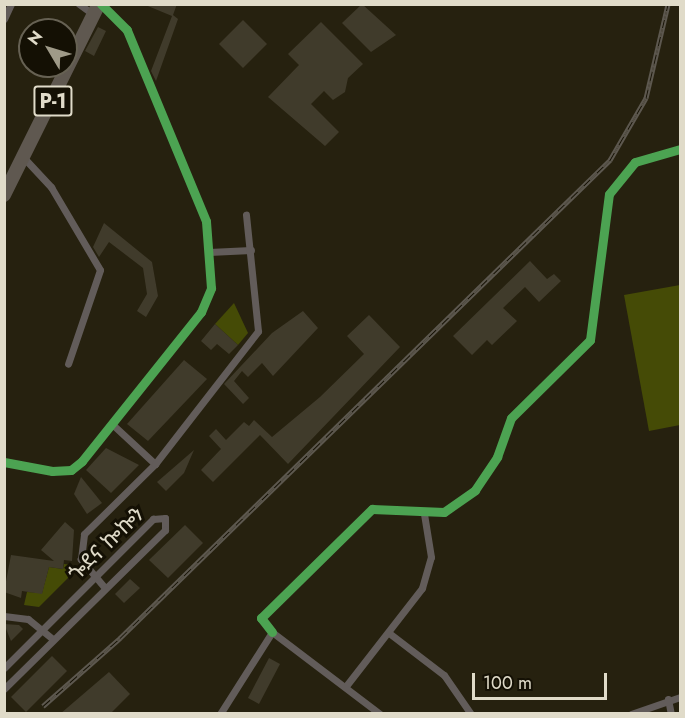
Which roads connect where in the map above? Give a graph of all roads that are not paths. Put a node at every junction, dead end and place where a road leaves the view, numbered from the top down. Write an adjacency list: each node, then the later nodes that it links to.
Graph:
1 (11, 4): 4 (street)
2 (79, 4): 3 (street)
3 (98, 8): 6 (highway, P-1); 10 (street)
4 (4, 19)
5 (681, 149): 15 (street)
6 (24, 158): 7 (highway, P-1); 11 (street)
7 (4, 195)
8 (246, 215): 9 (street)
9 (251, 250): 10 (street); 14 (street)
10 (209, 252): 12 (street)
11 (68, 364)
12 (112, 424): 13 (street); 14 (street)
13 (4, 462)
14 (155, 464): 16 (street)
15 (424, 514): 20 (street); 21 (street)
16 (94, 578): 17 (street); 17 (street, ጐደና ኰኰን); 19 (street, ጐደና ኰኰን)
17 (105, 588): 22 (street, ጐደና ኰኰን)
18 (4, 616): 19 (street)
19 (42, 630): 22 (street); 23 (street, ጐደና ኰኰን)
20 (272, 632): 24 (street); 28 (street)
21 (389, 633): 24 (street); 30 (street)
22 (53, 639): 25 (street, ጐደና ኰኰን)
23 (4, 668)
24 (346, 686): 29 (street)
25 (4, 689)
26 (681, 697): 27 (street)
27 (668, 699): 31 (street); 32 (street)
28 (220, 714)
29 (380, 714)
30 (471, 714)
31 (631, 714)
32 (671, 714)

